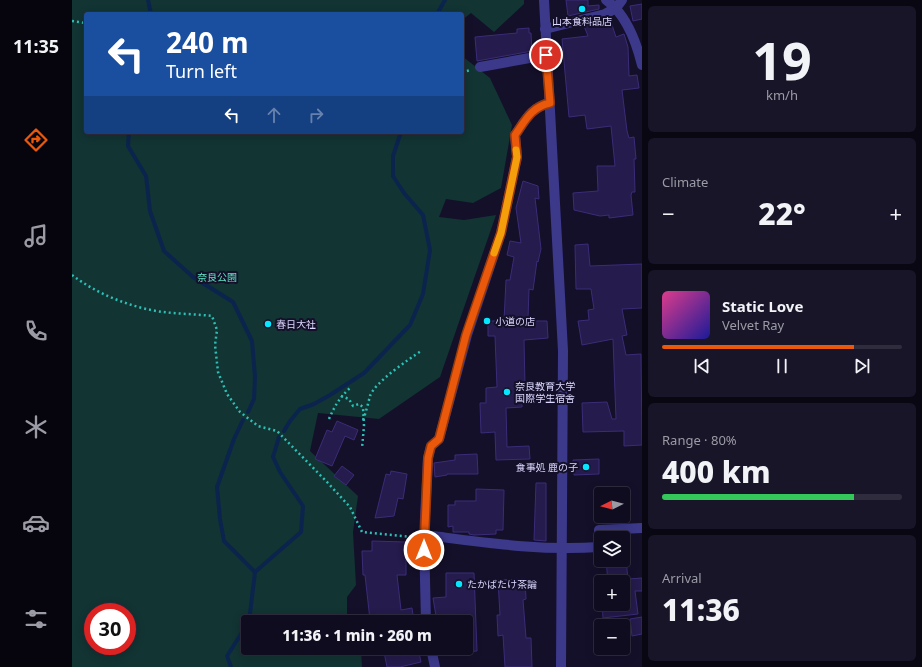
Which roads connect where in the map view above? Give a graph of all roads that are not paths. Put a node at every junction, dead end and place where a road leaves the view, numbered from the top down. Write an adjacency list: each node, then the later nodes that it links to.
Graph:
1 (544, 0): 4 (street)
2 (606, 0): 3 (street)
3 (619, 4): 4 (street); 6 (street)
4 (546, 29): 5 (street)
5 (546, 55): 7 (street); 8 (street)
6 (642, 65)
7 (480, 68)
8 (550, 103): 10 (street); 11 (street)
9 (642, 528): 11 (street)
10 (424, 536): 11 (street); 12 (street)
11 (563, 549): 15 (street)
12 (426, 615)
13 (432, 655): 14 (street)
14 (435, 667)
15 (561, 667)

